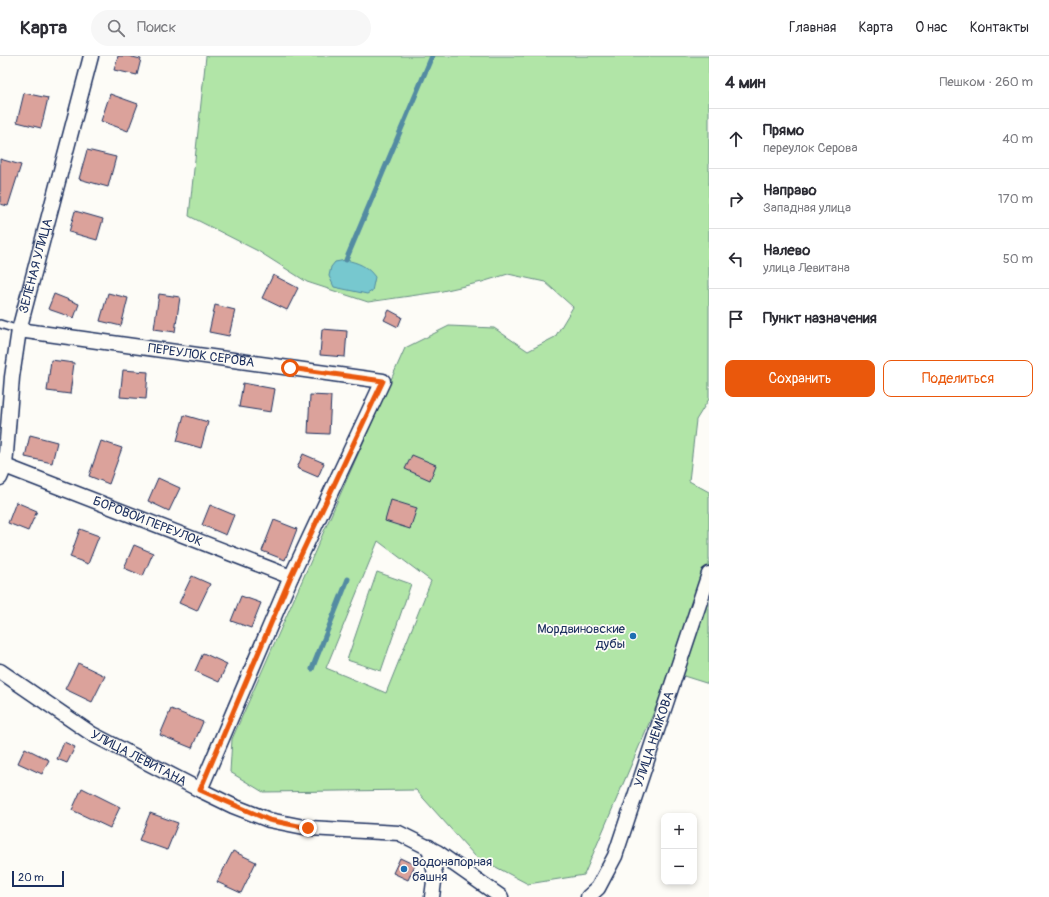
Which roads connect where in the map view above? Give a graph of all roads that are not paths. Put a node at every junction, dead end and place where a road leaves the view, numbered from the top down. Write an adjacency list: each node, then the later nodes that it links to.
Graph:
1 (91, 56): 3 (street, ЗЕЛЁНАЯ УЛИЦА)
2 (0, 324): 3 (lane)
3 (19, 330): 4 (street, ЗЕЛЁНАЯ УЛИЦА); 6 (street, ПЕРЕУЛОК СЕРОВА)
4 (3, 472): 6 (street, БОРОВОЙ ПЕРЕУЛОК)
5 (709, 574): 12 (street, УЛИЦА НЕМКОВА)
6 (291, 576): 8 (street)
7 (0, 671): 8 (street, УЛИЦА ЛЕВИТАНА)
8 (200, 790): 9 (street, УЛИЦА ЛЕВИТАНА)
9 (429, 847): 10 (street); 11 (street, УЛИЦА ЛЕВИТАНА)
10 (432, 897)
11 (502, 897)
12 (588, 897)

